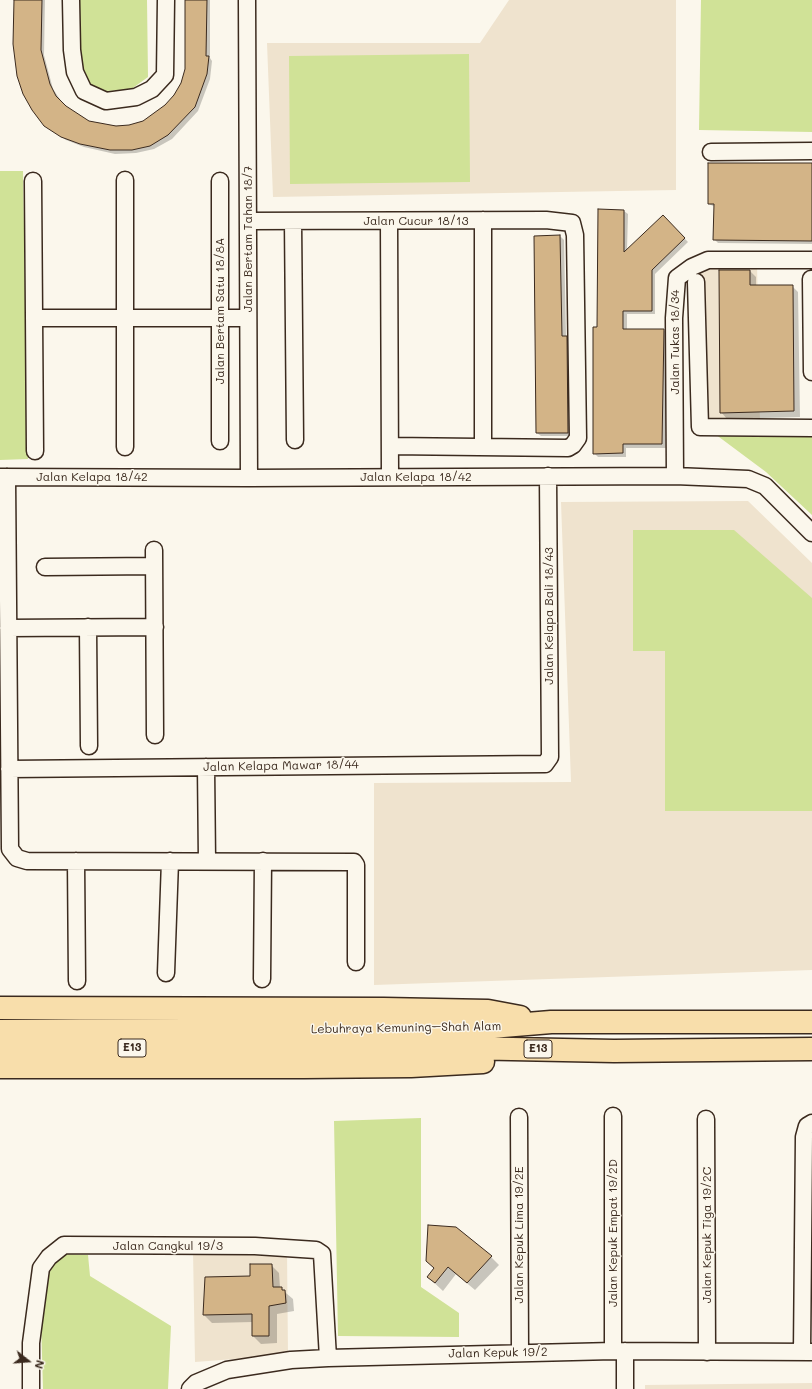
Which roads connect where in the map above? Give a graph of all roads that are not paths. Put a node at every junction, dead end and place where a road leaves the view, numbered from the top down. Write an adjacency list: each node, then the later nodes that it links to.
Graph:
1 (71, 0): 2 (street)
2 (166, 0)
3 (247, 0): 10 (street, Jalan Bertam Tahan 18/7)
4 (812, 151): 5 (street)
5 (711, 152)
6 (125, 180): 17 (street)
7 (33, 181): 16 (street)
8 (220, 181): 19 (street, Jalan Bertam Satu 18/8A)
9 (483, 220): 12 (street, Jalan Cucur 18/13); 26 (street); 26 (street, Jalan Cucur 18/13)
10 (248, 221): 11 (street, Jalan Cucur 18/13); 18 (street, Jalan Bertam Tahan 18/7)
11 (293, 221): 12 (street, Jalan Cucur 18/13); 22 (street)
12 (389, 221): 24 (street)
13 (812, 260): 30 (street, Jalan Tukas 18/34)
14 (810, 279): 20 (street)
15 (696, 282): 21 (street)
16 (34, 318): 17 (street); 27 (street)
17 (125, 318): 19 (street); 25 (street)
18 (248, 318): 19 (street); 32 (street, Jalan Bertam Tahan 18/7)
19 (220, 319): 23 (street, Jalan Bertam Satu 18/8A)
20 (812, 372)
21 (812, 428)
22 (295, 440)
23 (220, 441)
24 (390, 446): 26 (street); 28 (street)
25 (125, 447)
26 (483, 447)
27 (35, 451)
28 (390, 476): 29 (street, Jalan Kelapa 18/42); 32 (street, Jalan Kelapa 18/42)
29 (548, 476): 30 (street, Jalan Kelapa 18/42); 43 (street, Jalan Kelapa Bali 18/43)
30 (675, 476): 34 (street, Jalan Kelapa 18/42)
31 (4, 477): 32 (street, Jalan Kelapa 18/42); 33 (street)
32 (249, 478)
33 (4, 522): 38 (street)
34 (812, 533)
35 (154, 550): 36 (street)
36 (154, 566): 37 (street); 40 (street)
37 (45, 567)
38 (5, 618): 39 (street); 45 (street)
39 (88, 627): 40 (street); 42 (street)
40 (155, 627): 41 (street)
41 (155, 735)
42 (89, 746)
43 (550, 757): 44 (street, Jalan Kelapa Mawar 18/44)
44 (206, 767): 45 (street, Jalan Kelapa Mawar 18/44); 48 (street)
45 (9, 769): 46 (street)
46 (76, 861): 47 (street); 53 (street)
47 (170, 861): 48 (street); 51 (street)
48 (207, 861): 49 (street)
49 (263, 861): 50 (street); 52 (street)
50 (356, 962)
51 (166, 973)
52 (262, 979)
53 (78, 981)
54 (1, 1009): 55 (highway)
55 (551, 1022): 56 (highway, Lebuhraya Kemuning–Shah Alam / E13); 57 (highway, Lebuhraya Kemuning–Shah Alam / E13)
56 (812, 1022)
57 (0, 1031)
58 (0, 1049): 60 (highway, Lebuhraya Kemuning–Shah Alam / E13)
59 (812, 1049): 60 (highway, Lebuhraya Kemuning–Shah Alam / E13)
60 (614, 1051): 62 (highway)
61 (0, 1067): 62 (highway)
62 (39, 1067): 63 (highway)
63 (0, 1071)
64 (613, 1116): 68 (street, Jalan Kepuk Empat 19/2D)
65 (518, 1117): 69 (street, Jalan Kepuk Lima 19/2E)
66 (706, 1119): 70 (street, Jalan Kepuk Tiga 19/2C)
67 (812, 1123): 71 (street)
68 (619, 1351): 69 (street, Jalan Kepuk 19/2); 70 (street, Jalan Kepuk 19/2); 75 (street, Jalan Kepuk Empat 19/2D)
69 (520, 1352): 72 (street, Jalan Kepuk 19/2)
70 (708, 1352): 71 (street, Jalan Kepuk 19/2)
71 (807, 1352)
72 (328, 1358): 73 (street, Jalan Cangkul 19/3); 74 (street, Jalan Kepuk 19/2)
73 (31, 1389)
74 (190, 1389)
75 (626, 1389)

